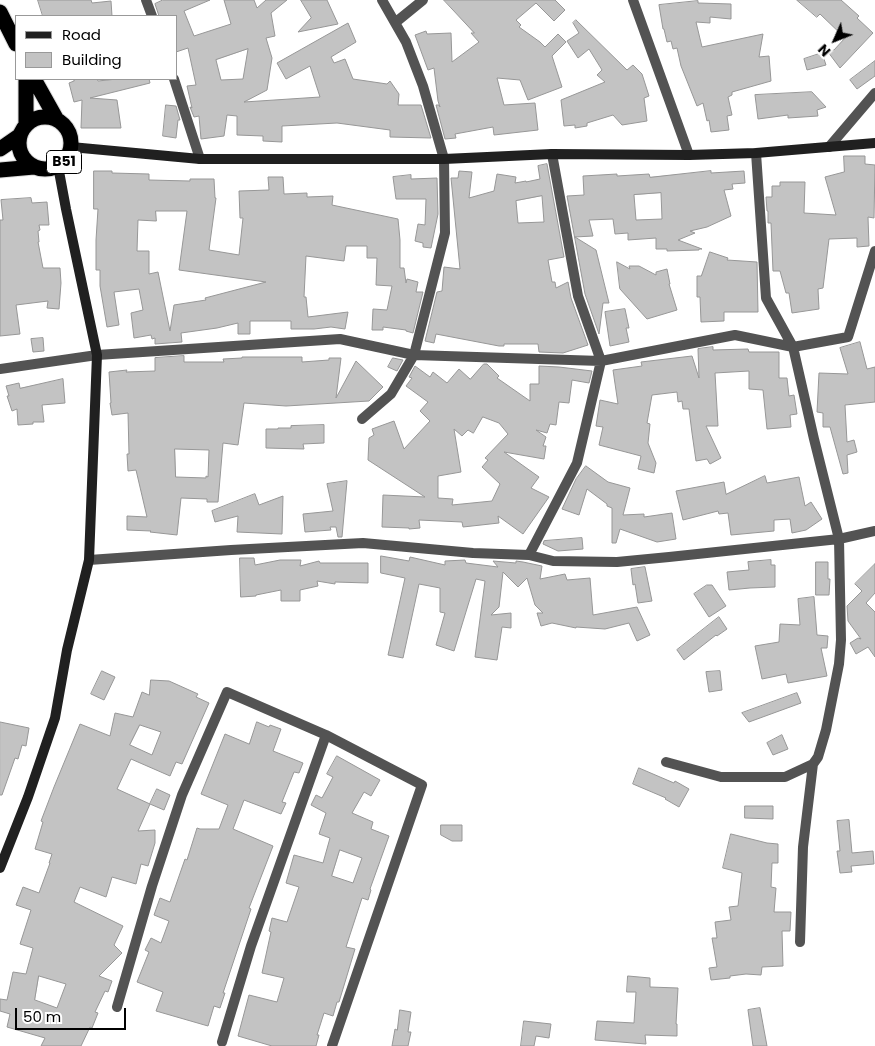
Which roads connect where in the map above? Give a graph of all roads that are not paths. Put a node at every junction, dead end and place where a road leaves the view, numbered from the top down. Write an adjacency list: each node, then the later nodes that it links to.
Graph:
1 (146, 0): 6 (street)
2 (382, 0): 7 (street)
3 (423, 0): 7 (street)
4 (633, 0): 21 (street)
5 (0, 12): 8 (highway)
6 (152, 15)
7 (396, 22): 23 (street)
8 (15, 42)
9 (26, 80): 14 (highway, B51)
10 (35, 80): 13 (highway, B51)
11 (174, 80): 22 (street)
12 (875, 92): 17 (street)
13 (57, 120): 14 (highway); 16 (highway, B51)
14 (23, 131): 18 (highway); 25 (highway, B51)
15 (875, 143): 17 (street)
16 (71, 147): 22 (street); 24 (highway, B51)
17 (829, 147): 19 (street)
18 (0, 149)
19 (756, 153): 21 (street); 28 (street)
20 (552, 154): 21 (street); 23 (street); 31 (street)
21 (689, 155)
22 (200, 159): 23 (street)
23 (444, 159): 30 (street)
24 (58, 166): 25 (highway, B51); 29 (street)
25 (34, 167): 26 (highway, B51)
26 (0, 170)
27 (875, 251): 28 (street)
28 (793, 347): 31 (street); 35 (street)
29 (97, 355): 30 (street); 32 (street); 37 (street)
30 (414, 355): 31 (street); 33 (street)
31 (601, 361): 36 (street)
32 (0, 369)
33 (362, 419)
34 (875, 531): 35 (street)
35 (839, 539): 36 (street); 40 (street)
36 (530, 555): 37 (street)
37 (90, 560): 41 (street)
38 (326, 736): 43 (street); 44 (street); 45 (street)
39 (666, 762): 40 (street)
40 (813, 764): 42 (street)
41 (0, 868)
42 (800, 942)
43 (117, 1007)
44 (222, 1042)
45 (332, 1046)

